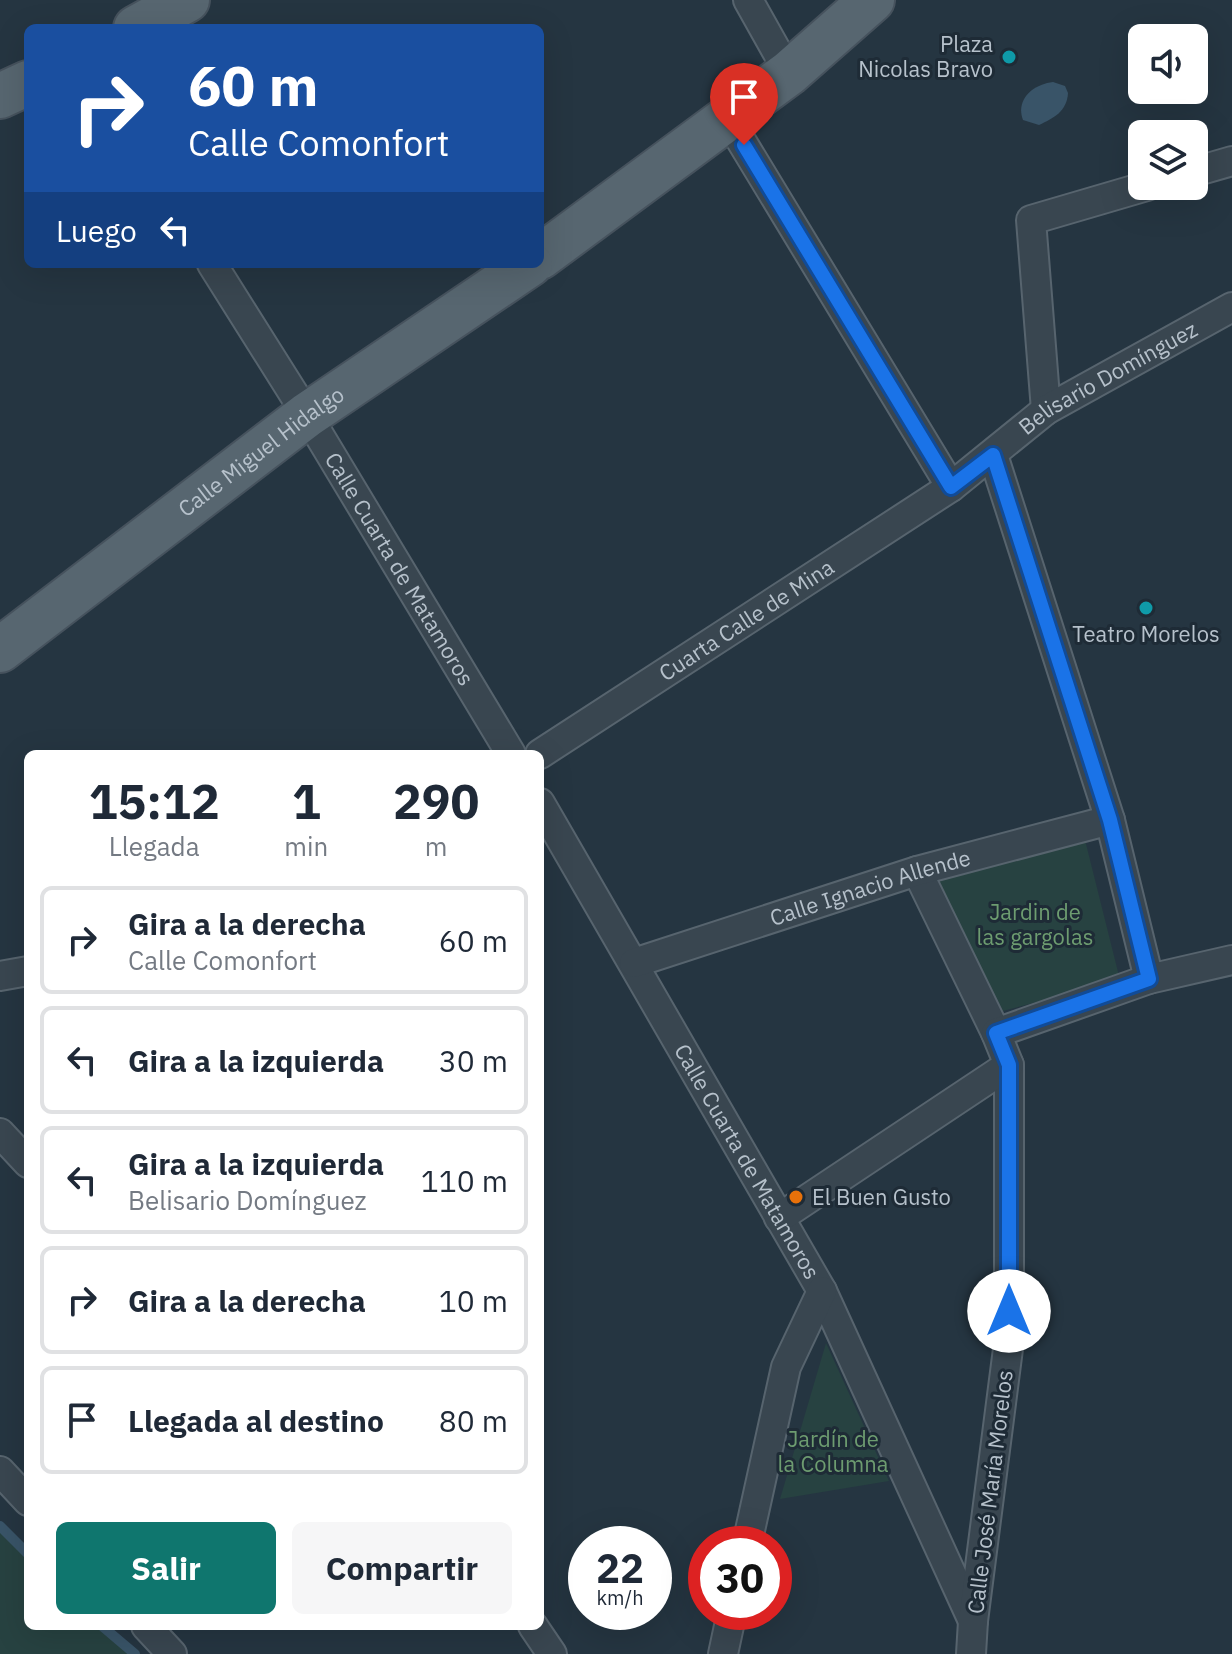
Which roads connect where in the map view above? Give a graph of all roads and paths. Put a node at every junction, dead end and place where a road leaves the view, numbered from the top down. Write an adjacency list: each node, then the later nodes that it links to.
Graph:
1 (187, 0): 4 (main road)
2 (748, 0): 5 (street)
3 (872, 0): 5 (main road)
4 (143, 24)
5 (789, 73): 8 (main road)
6 (24, 85): 7 (main road)
7 (0, 96)
8 (728, 119): 12 (main road); 19 (street)
9 (1232, 161): 10 (street)
10 (1208, 168)
11 (1128, 192): 16 (street)
12 (544, 254)
13 (215, 268): 17 (street, Calle Cuarta de Matamoros)
14 (524, 268): 17 (main road, Calle Miguel Hidalgo)
15 (1232, 307): 16 (street, Belisario Domínguez)
16 (1046, 410): 18 (street, Belisario Domínguez)
17 (307, 415): 20 (main road, Calle Miguel Hidalgo); 21 (street, Calle Cuarta de Matamoros)
18 (993, 455): 19 (street, Belisario Domínguez); 24 (street)
19 (951, 487): 22 (street, Cuarta Calle de Mina)
20 (0, 650)
21 (509, 750)
22 (544, 751)
23 (544, 810): 27 (street, Calle Cuarta de Matamoros)
24 (1110, 820): 25 (street, Calle Ignacio Allende); 30 (street)
25 (917, 871): 27 (street, Calle Ignacio Allende); 31 (street, Calle José María Morelos)
26 (1232, 960): 30 (street)
27 (634, 963): 35 (street, Calle Cuarta de Matamoros)
28 (24, 972): 29 (street)
29 (0, 976)
30 (1149, 979): 31 (street)
31 (996, 1033): 32 (street, Calle José María Morelos)
32 (1009, 1065): 35 (street); 40 (street, Calle José María Morelos)
33 (0, 1133): 34 (street)
34 (24, 1159)
35 (779, 1218): 36 (street, Calle Cuarta de Matamoros)
36 (822, 1291): 39 (street, Calle Cuarta de Matamoros); 40 (street)
37 (0, 1471): 38 (street)
38 (24, 1497)
39 (751, 1526)
40 (973, 1621): 47 (street, Calle José María Morelos)
41 (150, 1630): 44 (street)
42 (536, 1630): 45 (street)
43 (728, 1630): 46 (street)
44 (172, 1654)
45 (552, 1654)
46 (723, 1654)
47 (971, 1654)

